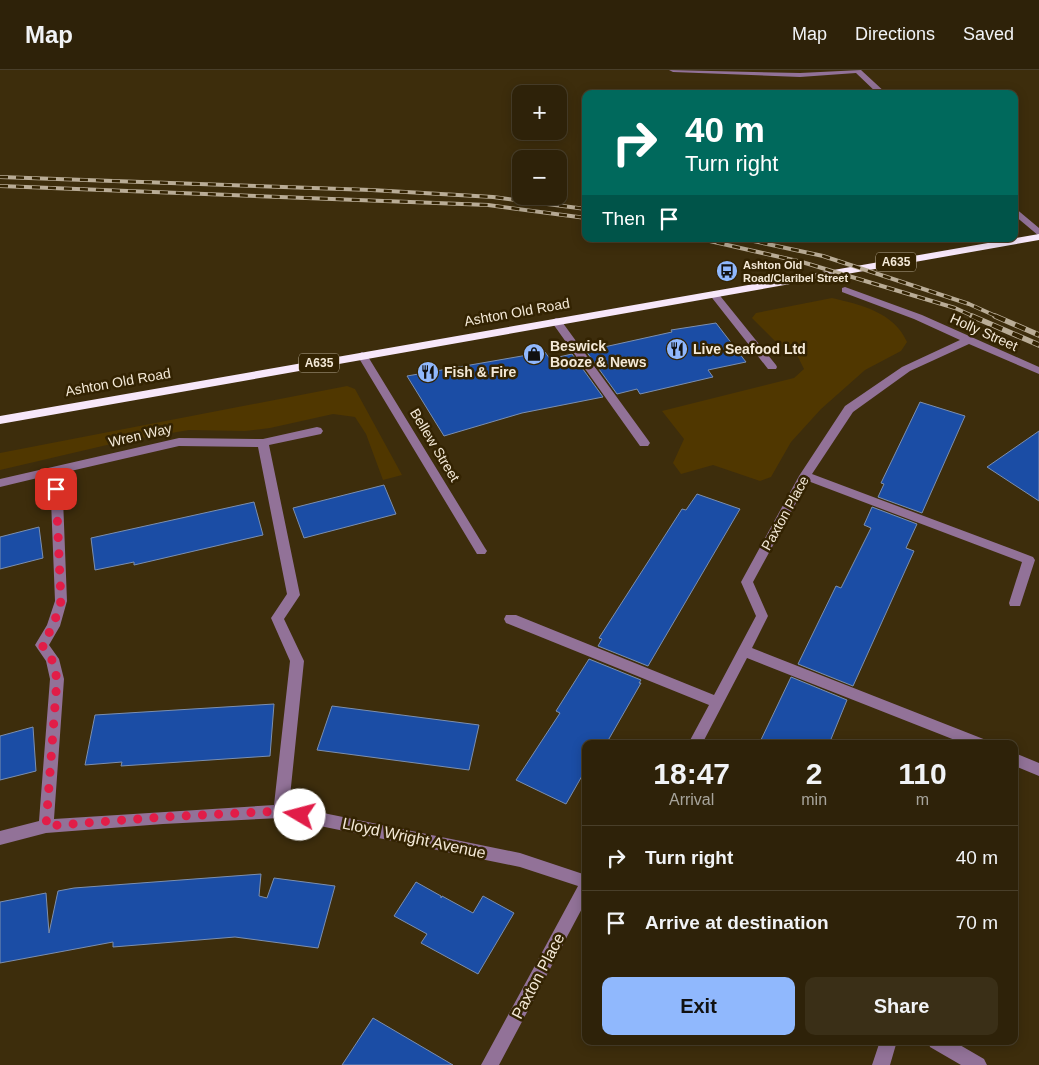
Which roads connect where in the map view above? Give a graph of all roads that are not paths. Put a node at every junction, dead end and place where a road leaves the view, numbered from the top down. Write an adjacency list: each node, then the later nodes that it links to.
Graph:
1 (673, 70): 2 (street)
2 (857, 70): 3 (street)
3 (879, 90)
4 (1018, 214): 5 (street)
5 (1039, 233)
6 (1039, 237): 7 (highway, Ashton Old Road / A635)
7 (1018, 241)
8 (1010, 242): 10 (highway, Ashton Old Road / A635)
9 (845, 290): 12 (street, Holly Street)
10 (714, 294): 11 (highway, Ashton Old Road / A635); 14 (street)
11 (556, 321): 13 (highway, Ashton Old Road / A635); 19 (street)
12 (968, 340): 15 (street, Holly Street); 21 (street, Paxton Place)
13 (362, 355): 16 (highway, Ashton Old Road / A635); 23 (street, Bellew Street)
14 (772, 367)
15 (1039, 371)
16 (0, 420)
17 (317, 431): 18 (street, Wren Way)
18 (263, 443): 20 (street, Wren Way); 32 (street)
19 (644, 443)
20 (56, 470): 22 (street, Wren Way); 33 (street)
21 (804, 476): 24 (street); 26 (street, Paxton Place)
22 (0, 482)
23 (481, 551)
24 (1015, 603)
25 (511, 619): 27 (street)
26 (744, 651): 27 (street, Paxton Place); 29 (street)
27 (717, 702): 28 (street, Paxton Place)
28 (697, 740)
29 (971, 740)
30 (1018, 760): 31 (street)
31 (1039, 770)
32 (281, 811): 33 (street, Lloyd Wright Avenue); 35 (street, Lloyd Wright Avenue)
33 (46, 826): 34 (street, Lloyd Wright Avenue)
34 (0, 838)
35 (582, 881)
36 (582, 893): 39 (street, Paxton Place)
37 (888, 1045): 40 (street)
38 (943, 1045): 41 (street)
39 (490, 1065)
40 (881, 1065)
41 (978, 1065)

